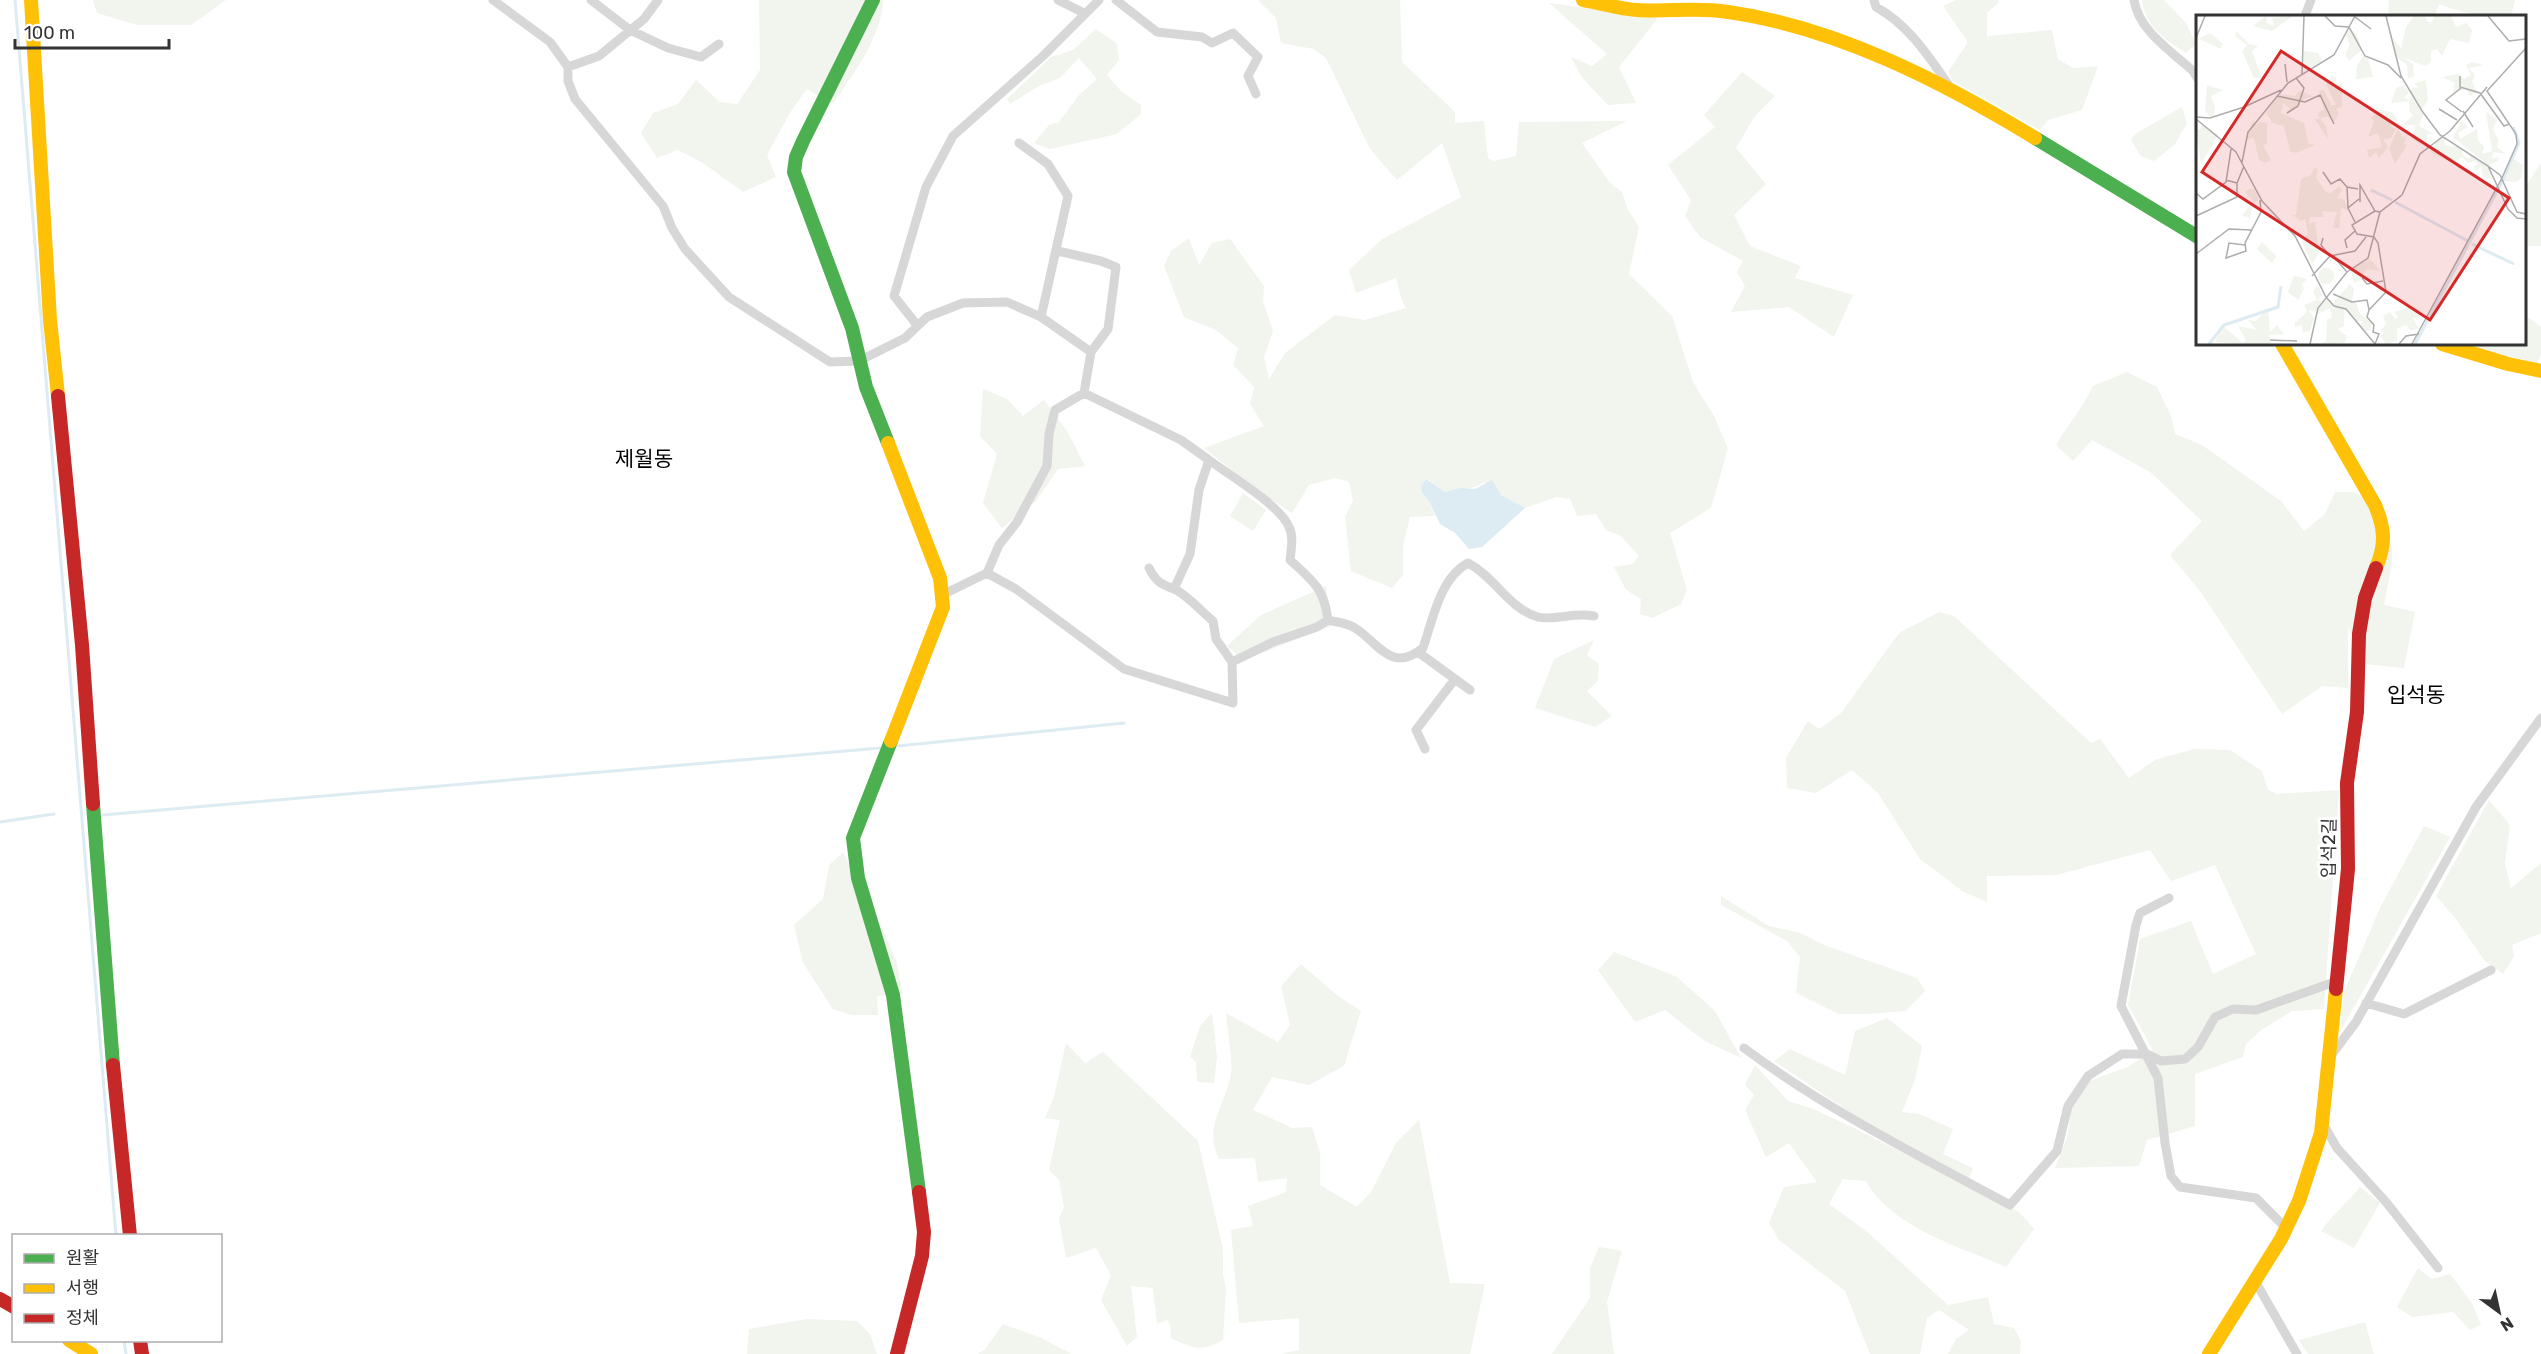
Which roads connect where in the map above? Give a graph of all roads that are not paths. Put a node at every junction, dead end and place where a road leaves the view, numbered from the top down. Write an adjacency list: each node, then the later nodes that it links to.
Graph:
1 (31, 0): 54 (street)
2 (493, 0): 17 (street)
3 (591, 0): 15 (street)
4 (658, 0): 15 (street)
5 (873, 0): 29 (street)
6 (1058, 0): 13 (street)
7 (1099, 0): 13 (street)
8 (1116, 0): 20 (street)
9 (1583, 0): 19 (street)
10 (1874, 0): 19 (street)
11 (2134, 0): 18 (street)
12 (2311, 0): 14 (street)
13 (1084, 13): 25 (street)
14 (2305, 15)
15 (630, 30): 16 (street); 17 (street)
16 (719, 44)
17 (568, 67): 29 (street)
18 (2196, 76)
19 (1953, 91): 22 (street)
20 (1256, 94)
21 (1019, 143): 23 (street)
22 (2196, 236)
23 (1058, 251): 24 (street); 28 (street)
24 (1041, 317): 25 (street); 28 (street)
25 (917, 325): 29 (street)
26 (2283, 345): 47 (street, 입석2길)
27 (2445, 345): 30 (street)
28 (1091, 352): 31 (street)
29 (859, 361): 36 (street)
30 (2541, 371)
31 (1084, 393): 32 (street); 34 (street)
32 (1209, 460): 35 (street); 38 (street)
33 (1149, 568): 35 (street)
34 (987, 573): 36 (street); 40 (street)
35 (1174, 589): 40 (street)
36 (944, 594): 59 (street)
37 (1594, 616): 39 (street)
38 (1328, 620): 39 (street); 40 (street)
39 (1418, 652): 41 (street)
40 (1233, 662)
41 (1455, 680): 42 (street); 44 (street)
42 (1470, 690)
43 (2541, 718): 48 (street)
44 (1425, 749)
45 (2169, 898): 50 (street)
46 (2491, 970): 48 (street)
47 (2337, 981): 50 (street); 51 (street, 입석2길)
48 (2366, 1003): 51 (street)
49 (1744, 1048): 50 (street)
50 (2147, 1054): 53 (street)
51 (2329, 1058): 52 (street, 입석2길)
52 (2322, 1122): 53 (street, 입석2길); 55 (street)
53 (2286, 1228): 56 (street, 입석2길)
54 (130, 1234)
55 (2438, 1268)
56 (2255, 1281): 60 (street, 입석2길); 61 (street)
57 (71, 1342): 58 (street)
58 (91, 1354)
59 (897, 1354)
60 (2209, 1354)
61 (2297, 1354)

